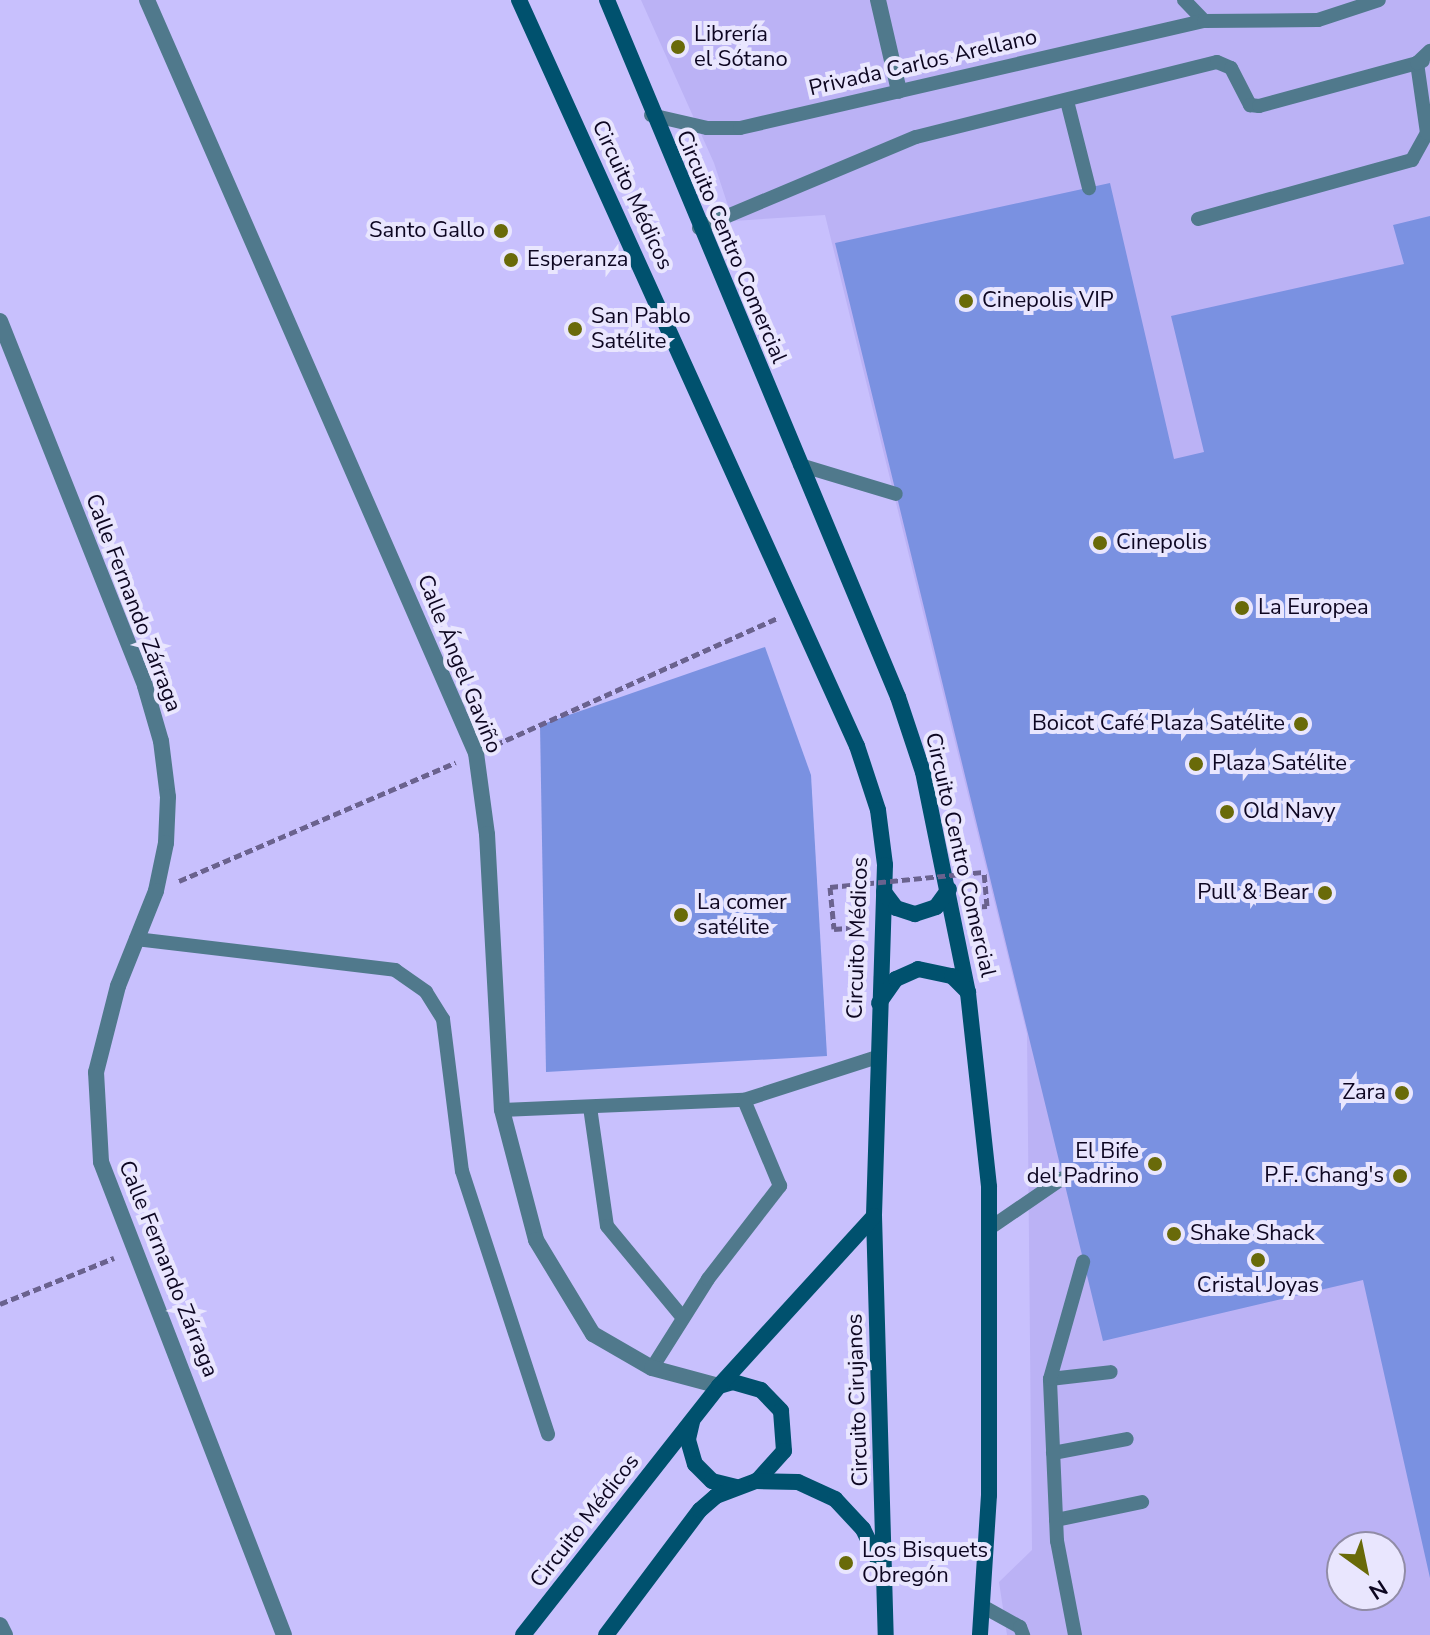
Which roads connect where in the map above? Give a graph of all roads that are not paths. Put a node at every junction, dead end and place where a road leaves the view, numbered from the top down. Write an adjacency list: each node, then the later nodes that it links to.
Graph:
1 (147, 0): 27 (street, Calle Ángel Gaviño)
2 (519, 0): 20 (main road, Circuito Médicos)
3 (607, 0): 12 (main road, Circuito Centro Comercial)
4 (878, 0): 10 (street)
5 (1184, 0): 7 (lane)
6 (1379, 0): 7 (lane, Privada Carlos Arellano)
7 (1204, 21): 10 (lane, Privada Carlos Arellano)
8 (1430, 51): 9 (lane)
9 (1423, 61): 11 (lane); 14 (lane)
10 (899, 91): 12 (lane, Privada Carlos Arellano)
11 (1067, 101): 13 (lane); 15 (lane)
12 (651, 115): 15 (main road, Circuito Centro Comercial)
13 (1089, 188)
14 (1198, 219)
15 (699, 228): 17 (main road, Circuito Centro Comercial)
16 (0, 321): 21 (street, Calle Fernando Zárraga)
17 (800, 465): 18 (lane); 19 (main road, Circuito Centro Comercial)
18 (896, 494)
19 (949, 889): 20 (main road); 22 (main road, Circuito Centro Comercial)
20 (884, 892): 23 (main road, Circuito Médicos)
21 (136, 939): 38 (lane); 49 (street, Calle Fernando Zárraga)
22 (968, 993): 23 (main road); 30 (main road, Circuito Centro Comercial)
23 (877, 1009): 24 (main road, Circuito Médicos)
24 (877, 1057): 25 (lane); 29 (main road, Circuito Médicos)
25 (744, 1100): 26 (lane); 32 (lane)
26 (590, 1107): 27 (lane); 32 (lane)
27 (502, 1110): 33 (street, Calle Ángel Gaviño)
28 (1063, 1178): 30 (lane)
29 (874, 1216): 36 (main road, Circuito Médicos); 45 (main road, Circuito Cirujanos)
30 (990, 1228): 46 (main road, Circuito Centro Comercial)
31 (1083, 1262): 35 (lane)
32 (683, 1318): 33 (lane)
33 (652, 1368): 36 (street, Calle Ángel Gaviño)
34 (1111, 1372): 35 (lane)
35 (1050, 1379): 40 (lane)
36 (719, 1386): 37 (main road, Circuito Médicos); 41 (main road)
37 (699, 1410): 42 (main road); 50 (main road, Circuito Médicos)
38 (548, 1434)
39 (1127, 1439): 40 (lane)
40 (1053, 1453): 44 (lane)
41 (756, 1481): 42 (main road, Circuito Cirujanos); 45 (main road, Circuito Cirujanos)
42 (736, 1487): 51 (main road, Circuito Cirujanos)
43 (1142, 1502): 44 (lane)
44 (1056, 1520): 55 (lane)
45 (885, 1583): 52 (main road, Circuito Cirujanos)
46 (982, 1606): 53 (main road, Circuito Centro Comercial); 54 (lane)
47 (0, 1625): 48 (street)
48 (5, 1635)
49 (284, 1635)
50 (523, 1635)
51 (606, 1635)
52 (886, 1635)
53 (980, 1635)
54 (1023, 1635)
55 (1075, 1635)

